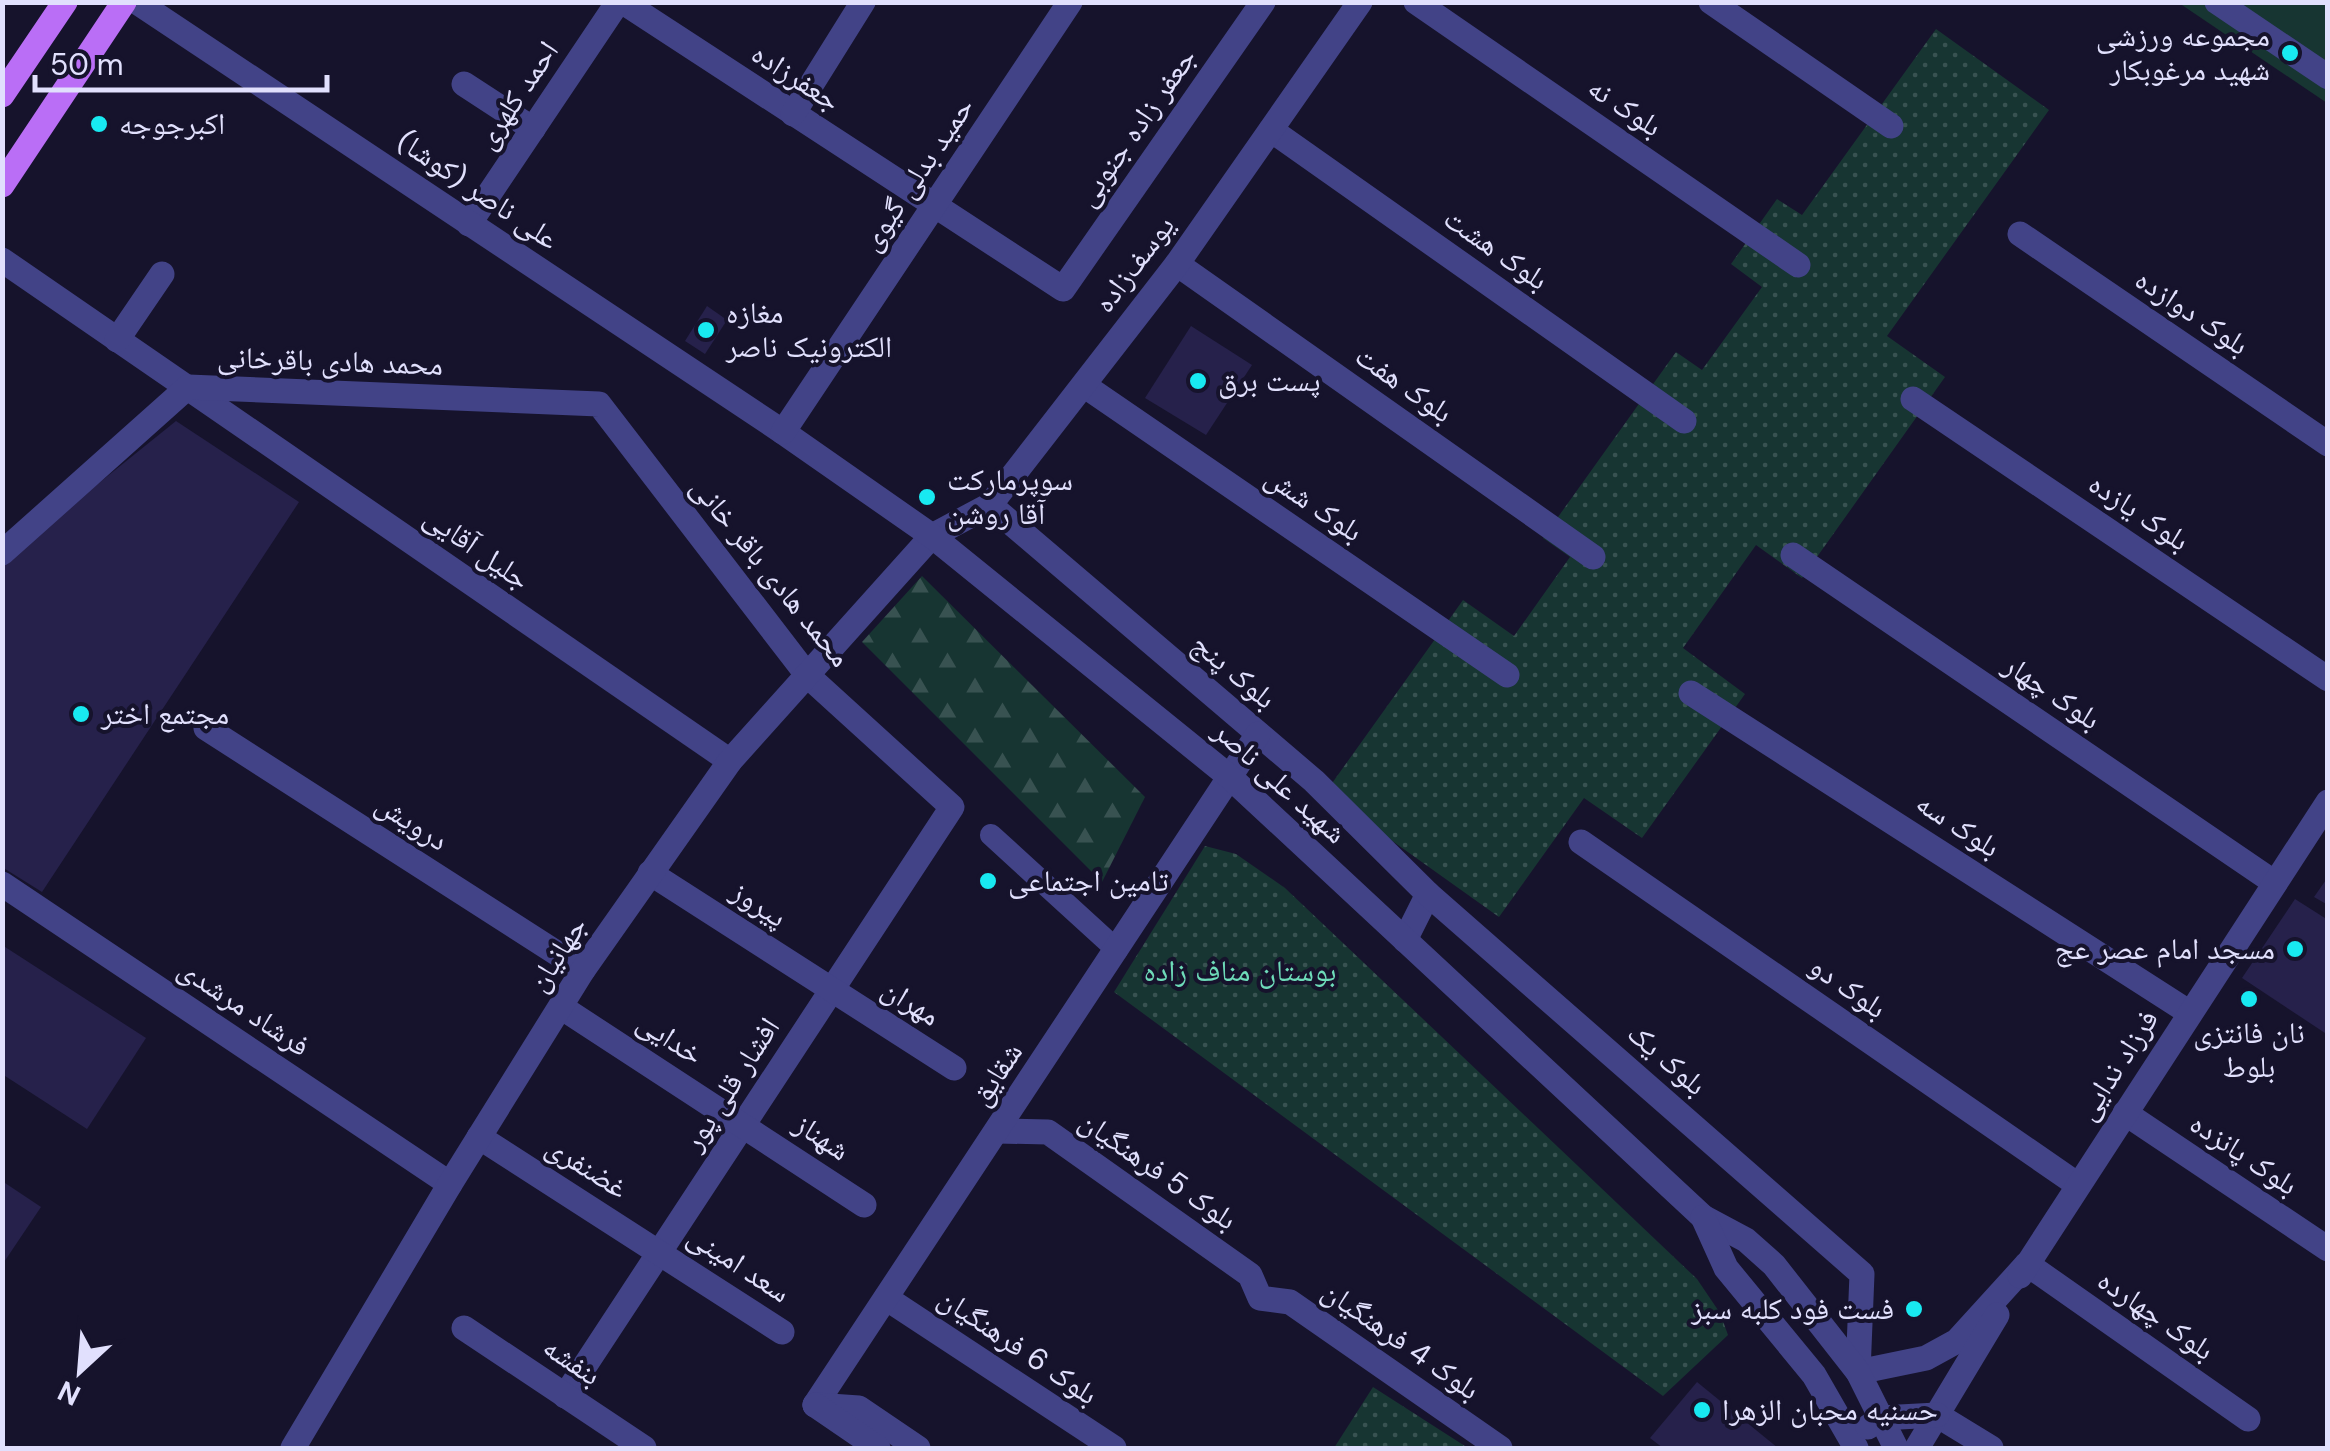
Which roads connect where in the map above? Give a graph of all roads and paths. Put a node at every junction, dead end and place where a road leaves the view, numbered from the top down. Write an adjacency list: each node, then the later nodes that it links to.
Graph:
1 (65, 2): 12 (main road)
2 (124, 2): 20 (main road)
3 (137, 2): 22 (street, علی ناصر (کوشا))
4 (620, 2): 16 (street, جعفرزاده); 18 (street, احمد کلهری)
5 (862, 2): 16 (street)
6 (1070, 2): 21 (street, حمید بدلی گیوی)
7 (1360, 2): 19 (street, یوسف‌زاده)
8 (1416, 2): 26 (street, بلوک نه)
9 (1711, 2): 17 (street)
10 (2217, 2): 13 (street)
11 (1258, 4): 28 (street, جعفر زاده جنوبی)
12 (12, 61): 15 (main road)
13 (2328, 77)
14 (464, 84): 18 (street)
15 (2, 95)
16 (793, 114): 21 (street, جعفرزاده)
17 (1891, 126)
18 (533, 129): 22 (street, احمد کلهری)
19 (1270, 130): 25 (street, یوسف‌زاده); 34 (street, بلوک هشت)
20 (2, 185)
21 (934, 207): 28 (street, جعفرزاده); 35 (street, حمید بدلی گیوی)
22 (470, 224): 35 (street, علی ناصر (کوشا))
23 (2020, 234): 36 (street, بلوک دوازده)
24 (2, 260): 29 (street, جلیل آقایی)
25 (1177, 264): 30 (street, یوسف‌زاده); 41 (street, بلوک هفت)
26 (1798, 265)
27 (162, 274): 29 (street)
28 (1063, 289)
29 (117, 340): 31 (street, جلیل آقایی)
30 (1085, 386): 37 (street, یوسف‌زاده); 43 (street, بلوک شش)
31 (188, 388): 33 (street, محمد هادی باقرخانی); 39 (street, محمد هادی باقرخانی); 48 (street, جلیل آقایی)
32 (1913, 399): 44 (street, بلوک یازده)
33 (598, 404): 42 (street, محمد هادی باقر خانی)
34 (1684, 421)
35 (783, 432): 38 (street, شهید علی ناصر)
36 (2328, 444)
37 (990, 505): 38 (street, یوسف‌زاده); 47 (street, بلوک پنج)
38 (932, 536): 42 (street, جهانیان); 49 (street, شهید علی ناصر)
39 (2, 552)
40 (1792, 555): 56 (street, بلوک چهار)
41 (1593, 557)
42 (808, 676): 48 (street, جهانیان); 51 (street, محمد هادی باقر خانی)
43 (1507, 676)
44 (2328, 679)
45 (1691, 693): 63 (street, بلوک سه)
46 (206, 728): 60 (street, درویش)
47 (1258, 734): 49 (street, شقایق); 57 (street, بلوک پنج)
48 (730, 761): 54 (street, جهانیان)
49 (1231, 778): 58 (street, شهید علی ناصر); 59 (street, شقایق)
50 (2328, 802): 56 (street, فرزاد ندایی)
51 (952, 807): 61 (street, افشار قلی پور)
52 (991, 835): 59 (lane)
53 (1581, 842): 70 (street, بلوک دو)
54 (650, 874): 60 (street, جهانیان); 61 (street, پیروز)
55 (2, 884): 69 (street, فرشاد مرشدی)
56 (2275, 884): 63 (street, فرزاد ندایی)
57 (1428, 894): 58 (street); 80 (street, بلوک یک)
58 (1405, 940): 72 (street, شهید علی ناصر)
59 (1118, 950): 67 (street, شقایق)
60 (583, 970): 62 (street, جهانیان)
61 (832, 990): 64 (street, مهران); 66 (street, افشار قلی پور)
62 (562, 1008): 66 (street, خدایی); 68 (street, جهانیان)
63 (2190, 1012): 65 (street, فرزاد ندایی)
64 (954, 1068)
65 (2125, 1112): 70 (street, فرزاد ندایی); 73 (street, بلوک پانزده)
66 (744, 1124): 71 (street, شهناز); 74 (street, افشار قلی پور)
67 (998, 1131): 76 (street, شقایق); 77 (street, بلوک 5 فرهنگیان)
68 (479, 1137): 69 (street, جهانیان); 74 (street, غضنفری)
69 (450, 1184): 87 (street, جهانیان)
70 (2078, 1186): 75 (street, فرزاد ندایی)
71 (864, 1205)
72 (1702, 1216): 80 (street, شهید علی ناصر); 86 (street, شهید علی ناصر)
73 (2328, 1249)
74 (660, 1251): 79 (street, سعد امینی); 81 (street, افشار قلی پور)
75 (2027, 1264): 80 (street); 83 (street); 85 (street, بلوک چهارده)
76 (886, 1298): 82 (street, شقایق); 91 (street, بلوک 6 فرهنگیان)
77 (1260, 1298): 92 (street, بلوک 4 فرهنگیان)
78 (464, 1328): 81 (street, بنفشه)
79 (782, 1332)
80 (1858, 1372): 84 (street, شهید علی ناصر)
81 (564, 1396): 88 (street, بنفشه)
82 (815, 1405): 89 (street); 90 (street)
83 (1938, 1416): 84 (street); 94 (street); 95 (street)
84 (1881, 1418): 86 (street); 93 (street, شهید علی ناصر)
85 (2248, 1419)
86 (1854, 1444)
87 (293, 1448)
88 (644, 1448)
89 (878, 1448)
90 (918, 1448)
91 (1114, 1448)
92 (1500, 1448)
93 (1896, 1448)
94 (1917, 1448)
95 (1992, 1448)

